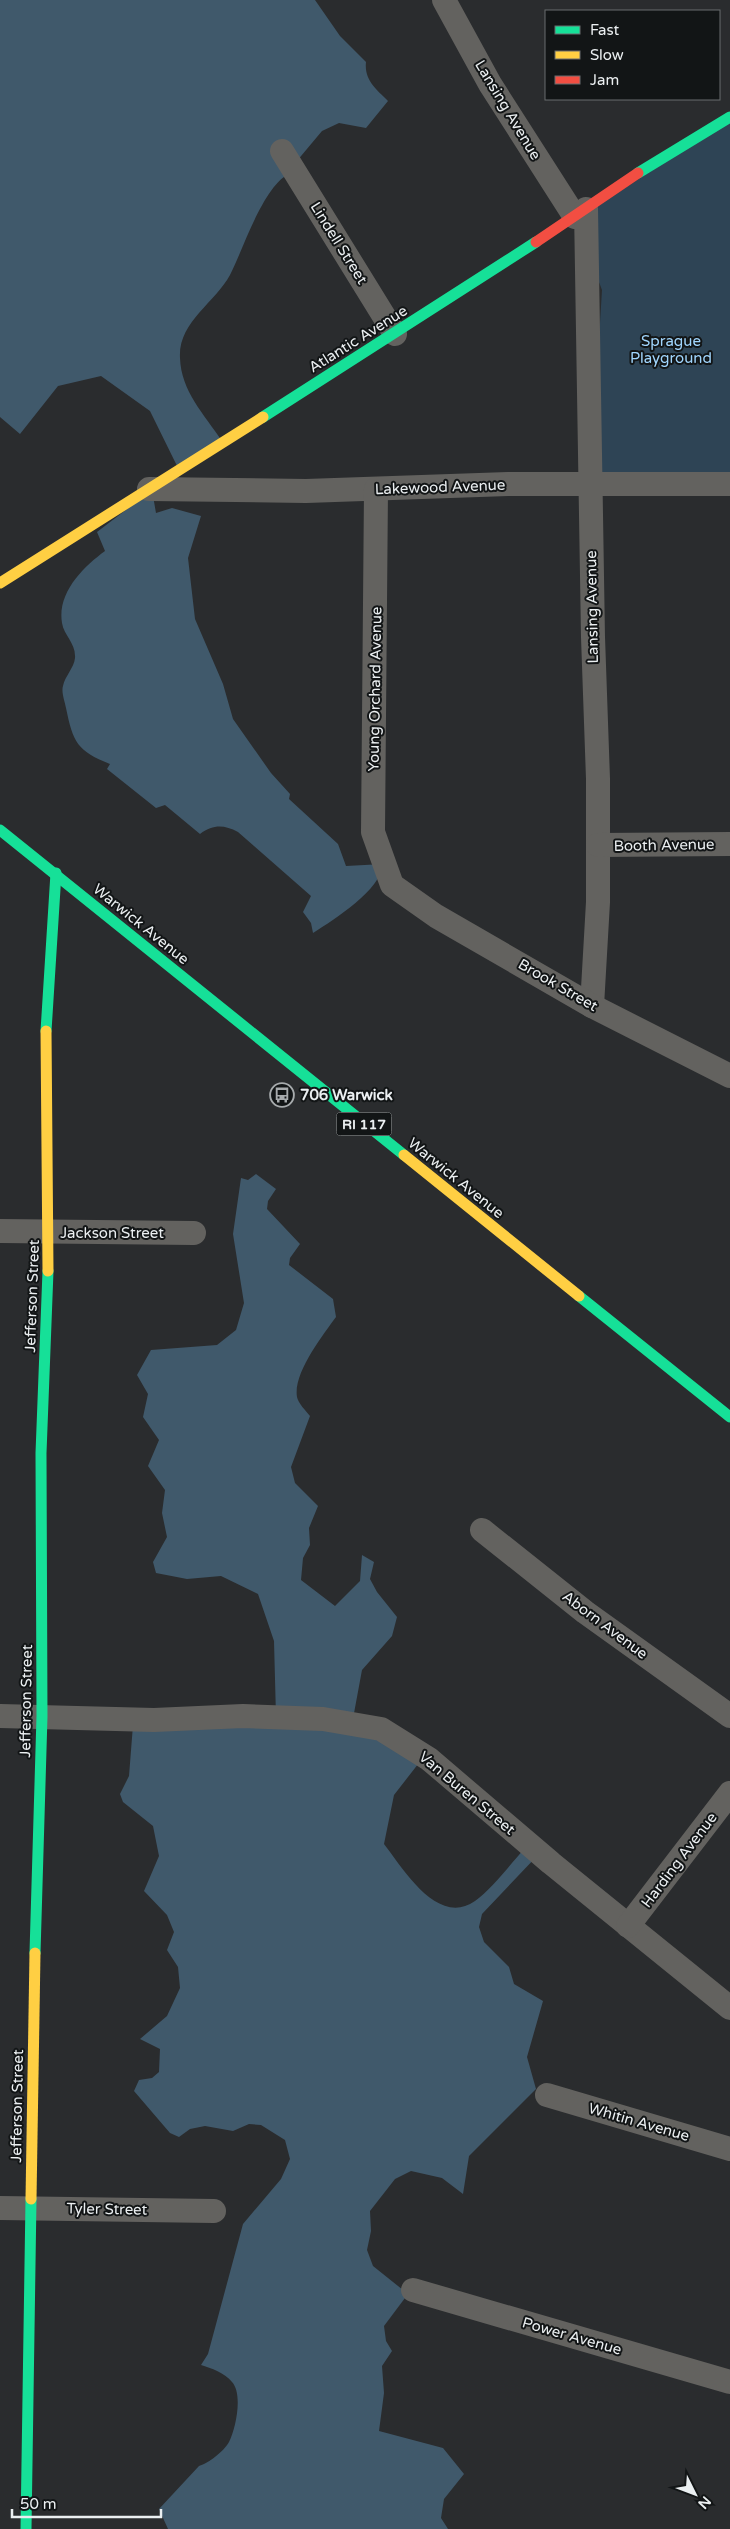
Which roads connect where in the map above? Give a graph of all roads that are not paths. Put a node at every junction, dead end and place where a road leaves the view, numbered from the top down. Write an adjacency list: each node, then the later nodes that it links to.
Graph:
1 (444, 0): 4 (street, Lansing Avenue)
2 (730, 117): 4 (street, Atlantic Avenue)
3 (282, 151): 5 (street, Lindell Street)
4 (580, 213): 5 (street, Atlantic Avenue); 6 (street, Lansing Avenue)
5 (395, 334): 9 (street, Atlantic Avenue)
6 (590, 484): 7 (street, Lakewood Avenue); 8 (street, Lakewood Avenue); 13 (street, Lansing Avenue)
7 (730, 484)
8 (376, 489): 9 (street, Lakewood Avenue); 15 (street, Young Orchard Avenue)
9 (149, 490): 10 (street, Atlantic Avenue)
10 (0, 583)
11 (0, 830): 14 (street, Warwick Avenue / RI 117)
12 (730, 844): 13 (street, Booth Avenue)
13 (598, 845): 16 (street, Lansing Avenue)
14 (56, 873): 20 (street, Jefferson Street); 21 (street, Warwick Avenue / RI 117)
15 (392, 885): 16 (street, Brook Street)
16 (592, 1006): 17 (street, Brook Street)
17 (730, 1076)
18 (0, 1232): 20 (street, Jackson Street)
19 (194, 1232): 20 (street, Jackson Street)
20 (49, 1233): 24 (street, Jefferson Street)
21 (730, 1417)
22 (482, 1530): 25 (street, Aborn Avenue)
23 (0, 1716): 24 (street, Van Buren Street)
24 (42, 1716): 27 (street, Van Buren Street); 32 (street, Jefferson Street)
25 (730, 1716)
26 (730, 1793): 27 (street, Harding Avenue)
27 (628, 1926): 28 (street, Van Buren Street)
28 (730, 2008)
29 (547, 2095): 30 (street, Whitin Avenue)
30 (730, 2149)
31 (0, 2208): 32 (street, Tyler Street)
32 (30, 2209): 33 (street, Tyler Street); 36 (street, Jefferson Street)
33 (214, 2211)
34 (413, 2290): 35 (street, Power Avenue)
35 (730, 2382)
36 (26, 2529)

